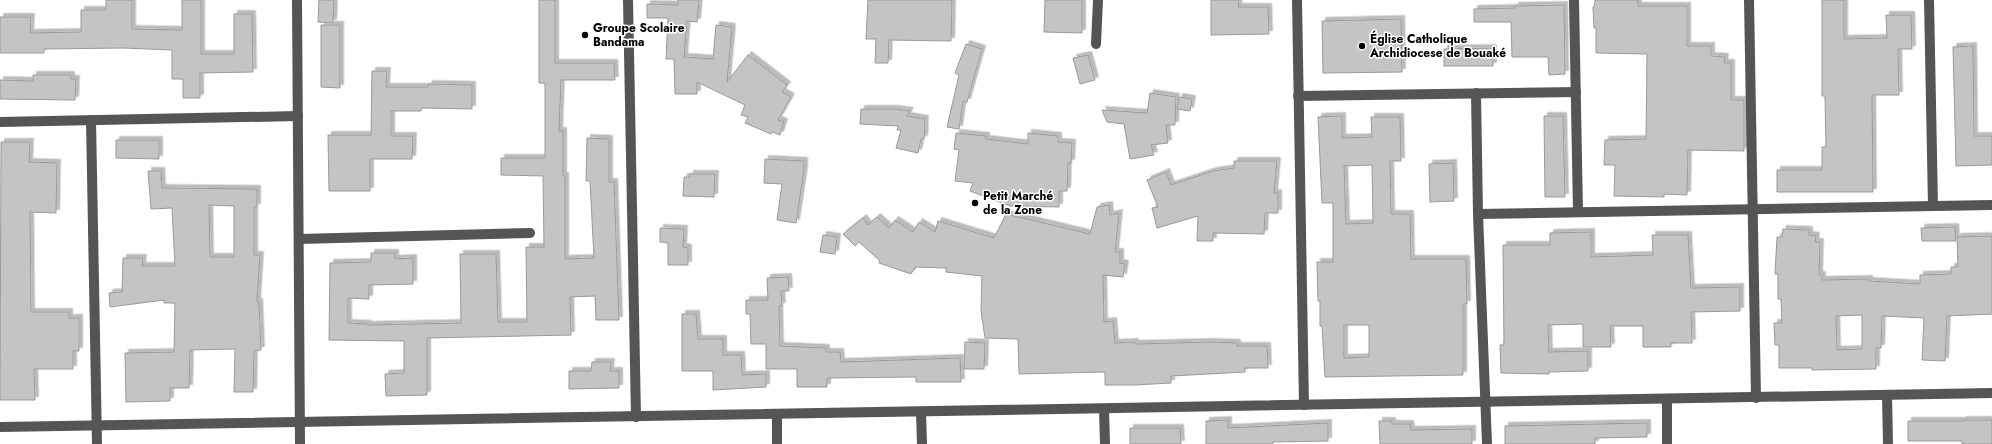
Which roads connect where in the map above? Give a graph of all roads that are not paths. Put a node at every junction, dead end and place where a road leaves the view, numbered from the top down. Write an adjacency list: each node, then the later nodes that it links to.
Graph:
1 (297, 0): 12 (street)
2 (628, 0): 31 (street)
3 (1098, 0): 8 (street)
4 (1297, 0): 11 (street)
5 (1574, 0): 9 (street)
6 (1749, 0): 17 (street)
7 (1929, 0): 16 (street)
8 (1096, 44)
9 (1576, 92): 10 (street); 18 (street)
10 (1476, 93): 11 (street); 19 (street)
11 (1298, 96): 27 (street)
12 (298, 116): 13 (street); 21 (street)
13 (91, 120): 14 (street); 33 (street)
14 (0, 122)
15 (1992, 205): 16 (street)
16 (1933, 206): 17 (street)
17 (1753, 208): 18 (street); 24 (street)
18 (1578, 212): 19 (street)
19 (1478, 214): 26 (street)
20 (530, 233): 21 (street)
21 (299, 238): 32 (street)
22 (1992, 393): 23 (street)
23 (1887, 395): 24 (street); 42 (street)
24 (1756, 398): 25 (street)
25 (1667, 399): 26 (street); 41 (street)
26 (1486, 402): 27 (street); 40 (street)
27 (1304, 405): 28 (street)
28 (1104, 409): 29 (street); 39 (street)
29 (921, 412): 30 (street); 38 (street)
30 (776, 414): 31 (street); 37 (street)
31 (636, 417): 32 (street)
32 (299, 421): 33 (street); 36 (street)
33 (97, 426): 34 (street); 35 (street)
34 (0, 427)
35 (97, 444)
36 (300, 444)
37 (777, 444)
38 (922, 444)
39 (1105, 444)
40 (1487, 444)
41 (1667, 444)
42 (1888, 444)

